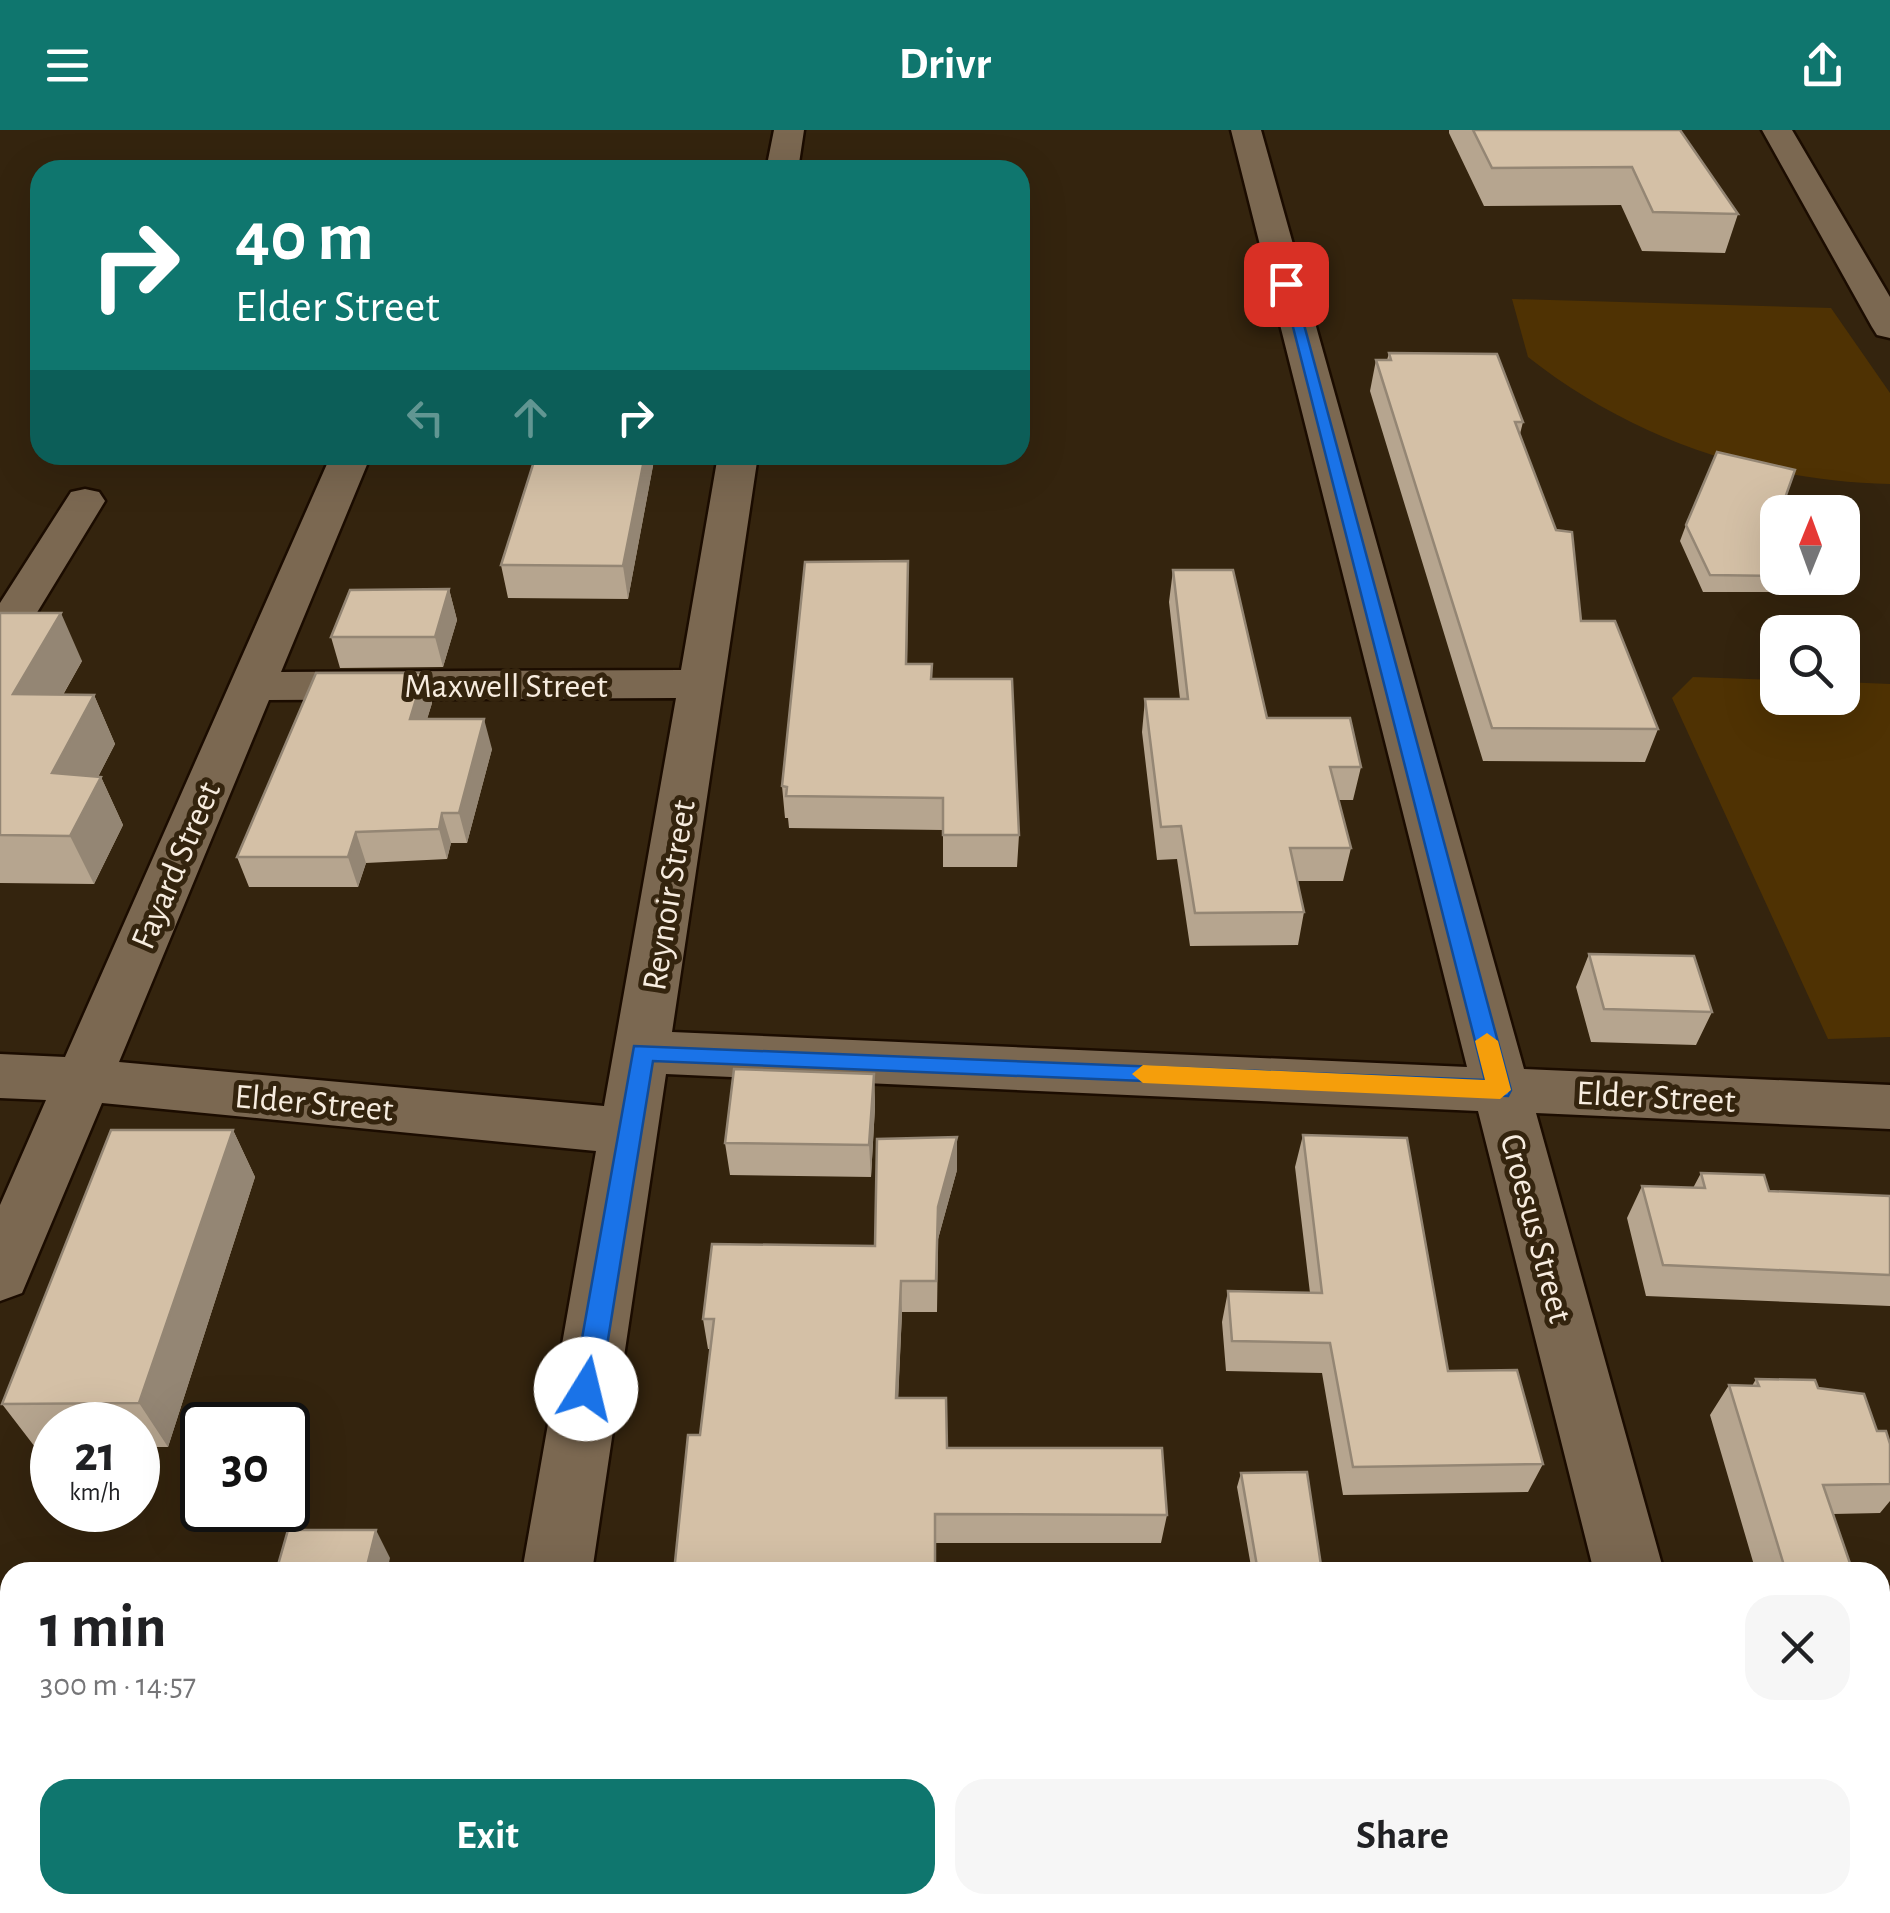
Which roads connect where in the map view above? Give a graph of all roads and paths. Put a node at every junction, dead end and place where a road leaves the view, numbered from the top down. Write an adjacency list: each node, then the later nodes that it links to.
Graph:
1 (789, 130): 4 (street)
2 (1246, 130): 15 (street, Croesus Street)
3 (1777, 130): 5 (street)
4 (784, 160)
5 (1890, 327)
6 (347, 465): 11 (street, Fayard Street)
7 (736, 465): 10 (street, Reynoir Street)
8 (85, 501): 9 (street)
9 (0, 638)
10 (702, 684): 11 (street, Maxwell Street); 12 (street, Reynoir Street)
11 (251, 686): 14 (street, Fayard Street)
12 (642, 1052): 15 (street, Elder Street); 17 (street, Reynoir Street)
13 (0, 1076): 14 (street, Elder Street)
14 (84, 1080): 17 (street, Elder Street); 18 (street, Fayard Street)
15 (1500, 1090): 16 (street, Elder Street); 20 (street, Croesus Street)
16 (1890, 1107)
17 (627, 1131): 19 (street, Reynoir Street)
18 (0, 1275)
19 (559, 1562)
20 (1625, 1562)

